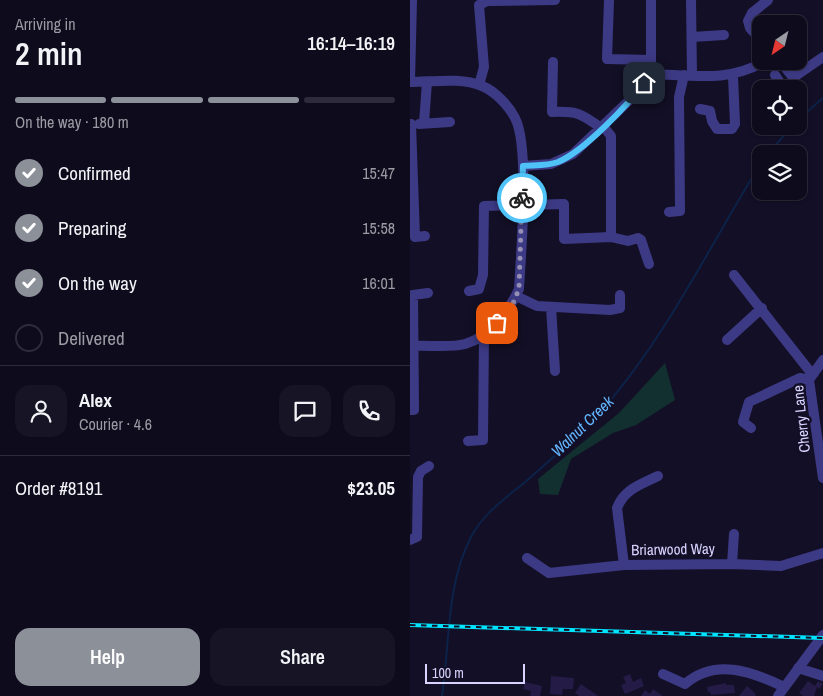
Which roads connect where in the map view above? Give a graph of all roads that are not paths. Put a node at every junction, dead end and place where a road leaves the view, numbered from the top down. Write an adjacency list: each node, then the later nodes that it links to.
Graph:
1 (412, 0): 22 (street)
2 (555, 0): 24 (street)
3 (610, 0): 11 (street)
4 (650, 0): 11 (street)
5 (691, 0): 9 (street)
6 (768, 0): 7 (street)
7 (752, 30)
8 (724, 35): 9 (street)
9 (692, 36): 16 (street)
10 (823, 58): 18 (street)
11 (651, 60): 15 (street)
12 (553, 62): 29 (street)
13 (752, 69): 19 (street)
14 (788, 70): 18 (street)
15 (651, 74): 16 (street); 29 (street)
16 (688, 75): 19 (street); 32 (street)
17 (775, 75): 20 (street)
18 (797, 75): 21 (street)
19 (733, 76): 25 (street)
20 (778, 80)
21 (794, 80)
22 (410, 82): 23 (street)
23 (427, 82): 24 (street); 27 (street)
24 (479, 85): 30 (street)
25 (700, 109)
26 (450, 122): 27 (street)
27 (424, 123): 28 (street)
28 (410, 124): 33 (street)
29 (602, 127): 30 (street); 34 (street)
30 (523, 166): 31 (street)
31 (522, 206): 34 (street); 37 (street); 39 (street)
32 (668, 212)
33 (425, 236)
34 (611, 237): 35 (street)
35 (649, 264)
36 (734, 275): 42 (street)
37 (468, 292)
38 (428, 293): 45 (street)
39 (516, 296): 41 (street); 43 (street)
40 (620, 296): 41 (street)
41 (551, 307): 47 (street)
42 (762, 308): 44 (street); 48 (street)
43 (484, 333): 45 (street); 51 (street)
44 (727, 340)
45 (414, 346): 49 (street)
46 (823, 360): 48 (street, Cherry Lane)
47 (555, 371)
48 (810, 377): 50 (street); 54 (street, Cherry Lane)
49 (410, 410)
50 (751, 428)
51 (468, 441)
52 (429, 466): 56 (street)
53 (658, 476): 60 (street)
54 (823, 478)
55 (734, 534): 59 (street)
56 (410, 540)
57 (823, 553): 59 (street, Briarwood Way)
58 (527, 558): 60 (street, Briarwood Way)
59 (732, 564): 60 (street, Briarwood Way)
60 (624, 565)
61 (823, 635): 62 (street)
62 (798, 668): 64 (street); 65 (street)
63 (663, 674): 65 (street)
64 (823, 676)
65 (784, 687): 66 (street)
66 (778, 696)

